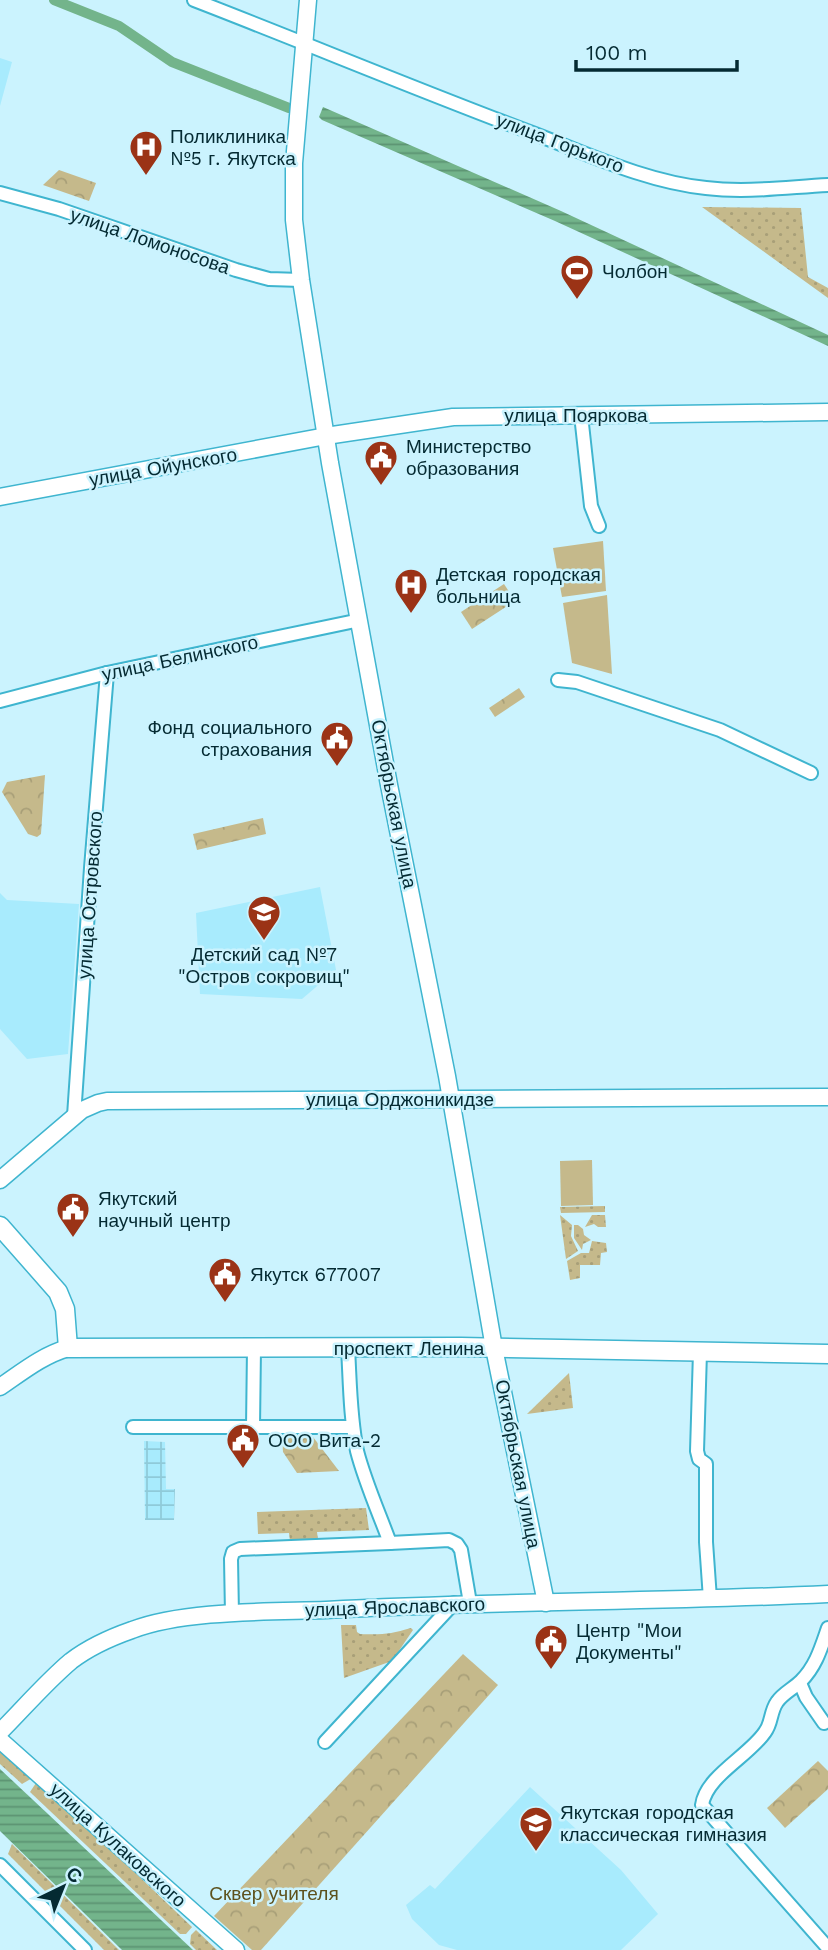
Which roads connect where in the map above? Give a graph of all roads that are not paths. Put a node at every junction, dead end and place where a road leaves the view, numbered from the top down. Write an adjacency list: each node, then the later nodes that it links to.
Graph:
1 (194, 0): 3 (street, улица Горького)
2 (308, 0): 3 (street, Октябрьская улица)
3 (303, 42): 4 (street, улица Горького); 6 (street, Октябрьская улица)
4 (828, 186)
5 (0, 193): 6 (street, улица Ломоносова)
6 (301, 280): 9 (street, Октябрьская улица)
7 (828, 412): 8 (street, улица Пояркова)
8 (581, 415): 9 (street, улица Пояркова); 11 (street)
9 (326, 436): 10 (street, улица Ойунского); 12 (street, Октябрьская улица)
10 (0, 497)
11 (598, 526)
12 (360, 620): 13 (street, улица Белинского); 18 (street, Октябрьская улица)
13 (107, 673): 15 (street, улица Белинского); 19 (street, улица Островского)
14 (558, 680): 16 (street)
15 (0, 701)
16 (811, 773)
17 (828, 1097): 18 (street, улица Орджоникидзе)
18 (451, 1099): 19 (street, улица Орджоникидзе); 25 (street, Октябрьская улица)
19 (74, 1116): 20 (street, улица Орджоникидзе)
20 (0, 1180)
21 (0, 1226): 22 (main road)
22 (68, 1348): 23 (main road, проспект Ленина); 28 (street, проспект Ленина)
23 (254, 1348): 24 (main road, проспект Ленина); 30 (street)
24 (348, 1348): 25 (main road, проспект Ленина); 31 (street)
25 (494, 1348): 26 (main road, проспект Ленина); 36 (street, Октябрьская улица)
26 (700, 1352): 27 (main road, проспект Ленина); 34 (street)
27 (828, 1354)
28 (0, 1387)
29 (133, 1427): 30 (street)
30 (253, 1427): 31 (street)
31 (353, 1427): 32 (street)
32 (390, 1543): 35 (street); 37 (street)
33 (828, 1594): 34 (street, улица Ярославского)
34 (710, 1598): 36 (street, улица Ярославского)
35 (462, 1603): 36 (street, улица Ярославского); 37 (street, улица Ярославского); 45 (street)
36 (545, 1603)
37 (232, 1614): 43 (street, улица Ярославского)
38 (828, 1628): 39 (street)
39 (815, 1664): 40 (street); 41 (street)
40 (828, 1669)
41 (800, 1682): 42 (street); 47 (street)
42 (824, 1723)
43 (0, 1732)
44 (0, 1740): 49 (street, улица Кулаковского)
45 (325, 1742)
46 (0, 1865): 48 (street)
47 (828, 1948)
48 (85, 1950)
49 (236, 1950)

